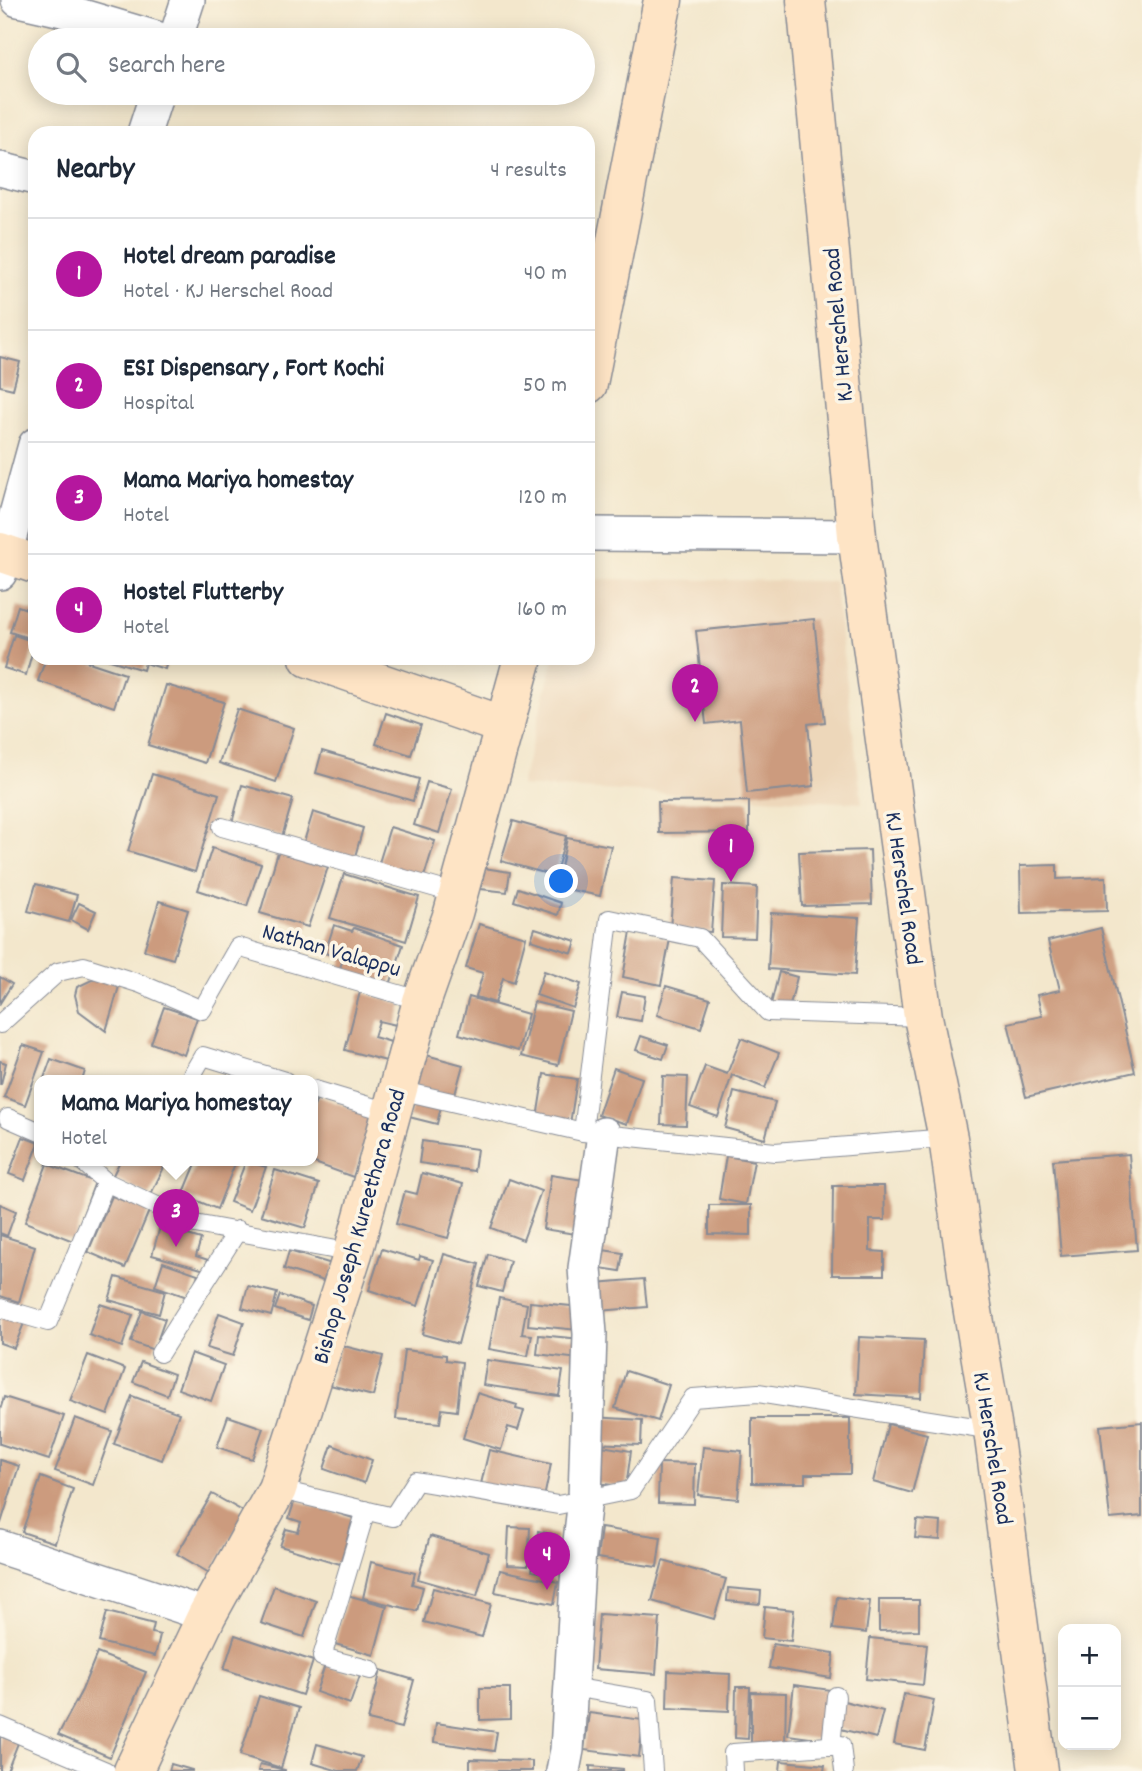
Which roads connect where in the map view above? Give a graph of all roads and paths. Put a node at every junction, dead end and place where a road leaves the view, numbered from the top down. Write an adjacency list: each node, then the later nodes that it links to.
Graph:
1 (18, 0): 5 (street)
2 (188, 0): 6 (street)
3 (663, 0): 11 (main road)
4 (806, 0): 14 (main road, KJ Herschel Road)
5 (124, 28)
6 (179, 28)
7 (153, 105): 8 (street)
8 (146, 126)
9 (0, 169): 10 (street)
10 (28, 176)
11 (595, 319)
12 (28, 477): 15 (street)
13 (595, 534): 14 (street)
14 (857, 536): 22 (main road, KJ Herschel Road)
15 (10, 561)
16 (329, 665): 18 (main road)
17 (521, 665): 18 (main road, Bishop Joseph Kureethara Road)
18 (505, 726): 20 (main road, Bishop Joseph Kureethara Road)
19 (222, 827): 20 (lane)
20 (457, 894): 21 (main road, Bishop Joseph Kureethara Road)
21 (422, 1001): 23 (lane, Nathan Valappu); 27 (main road, Bishop Joseph Kureethara Road)
22 (923, 1017): 30 (lane); 31 (main road, KJ Herschel Road)
23 (0, 1024)
24 (192, 1075): 25 (lane)
25 (265, 1075)
26 (318, 1090): 27 (lane)
27 (395, 1101): 30 (lane); 35 (main road, Bishop Joseph Kureethara Road)
28 (8, 1118): 29 (lane)
29 (34, 1129)
30 (593, 1133): 31 (lane); 40 (street)
31 (947, 1138): 38 (main road, KJ Herschel Road)
32 (88, 1166): 33 (lane)
33 (106, 1182): 34 (lane); 36 (lane)
34 (238, 1230): 35 (lane); 37 (lane)
35 (353, 1253): 39 (main road, Bishop Joseph Kureethara Road)
36 (0, 1308)
37 (160, 1353)
38 (993, 1430): 40 (lane); 55 (main road, KJ Herschel Road)
39 (277, 1489): 41 (lane); 43 (main road, Bishop Joseph Kureethara Road)
40 (585, 1499): 41 (lane); 45 (street)
41 (366, 1510): 44 (lane)
42 (0, 1547): 43 (street)
43 (206, 1615): 50 (main road, Bishop Joseph Kureethara Road)
44 (371, 1670)
45 (572, 1687): 51 (street); 52 (lane)
46 (836, 1696): 48 (lane)
47 (0, 1726): 49 (lane)
48 (831, 1746): 53 (lane); 54 (lane)
49 (106, 1771)
50 (133, 1771)
51 (562, 1771)
52 (653, 1771)
53 (734, 1771)
54 (844, 1771)
55 (1038, 1771)

